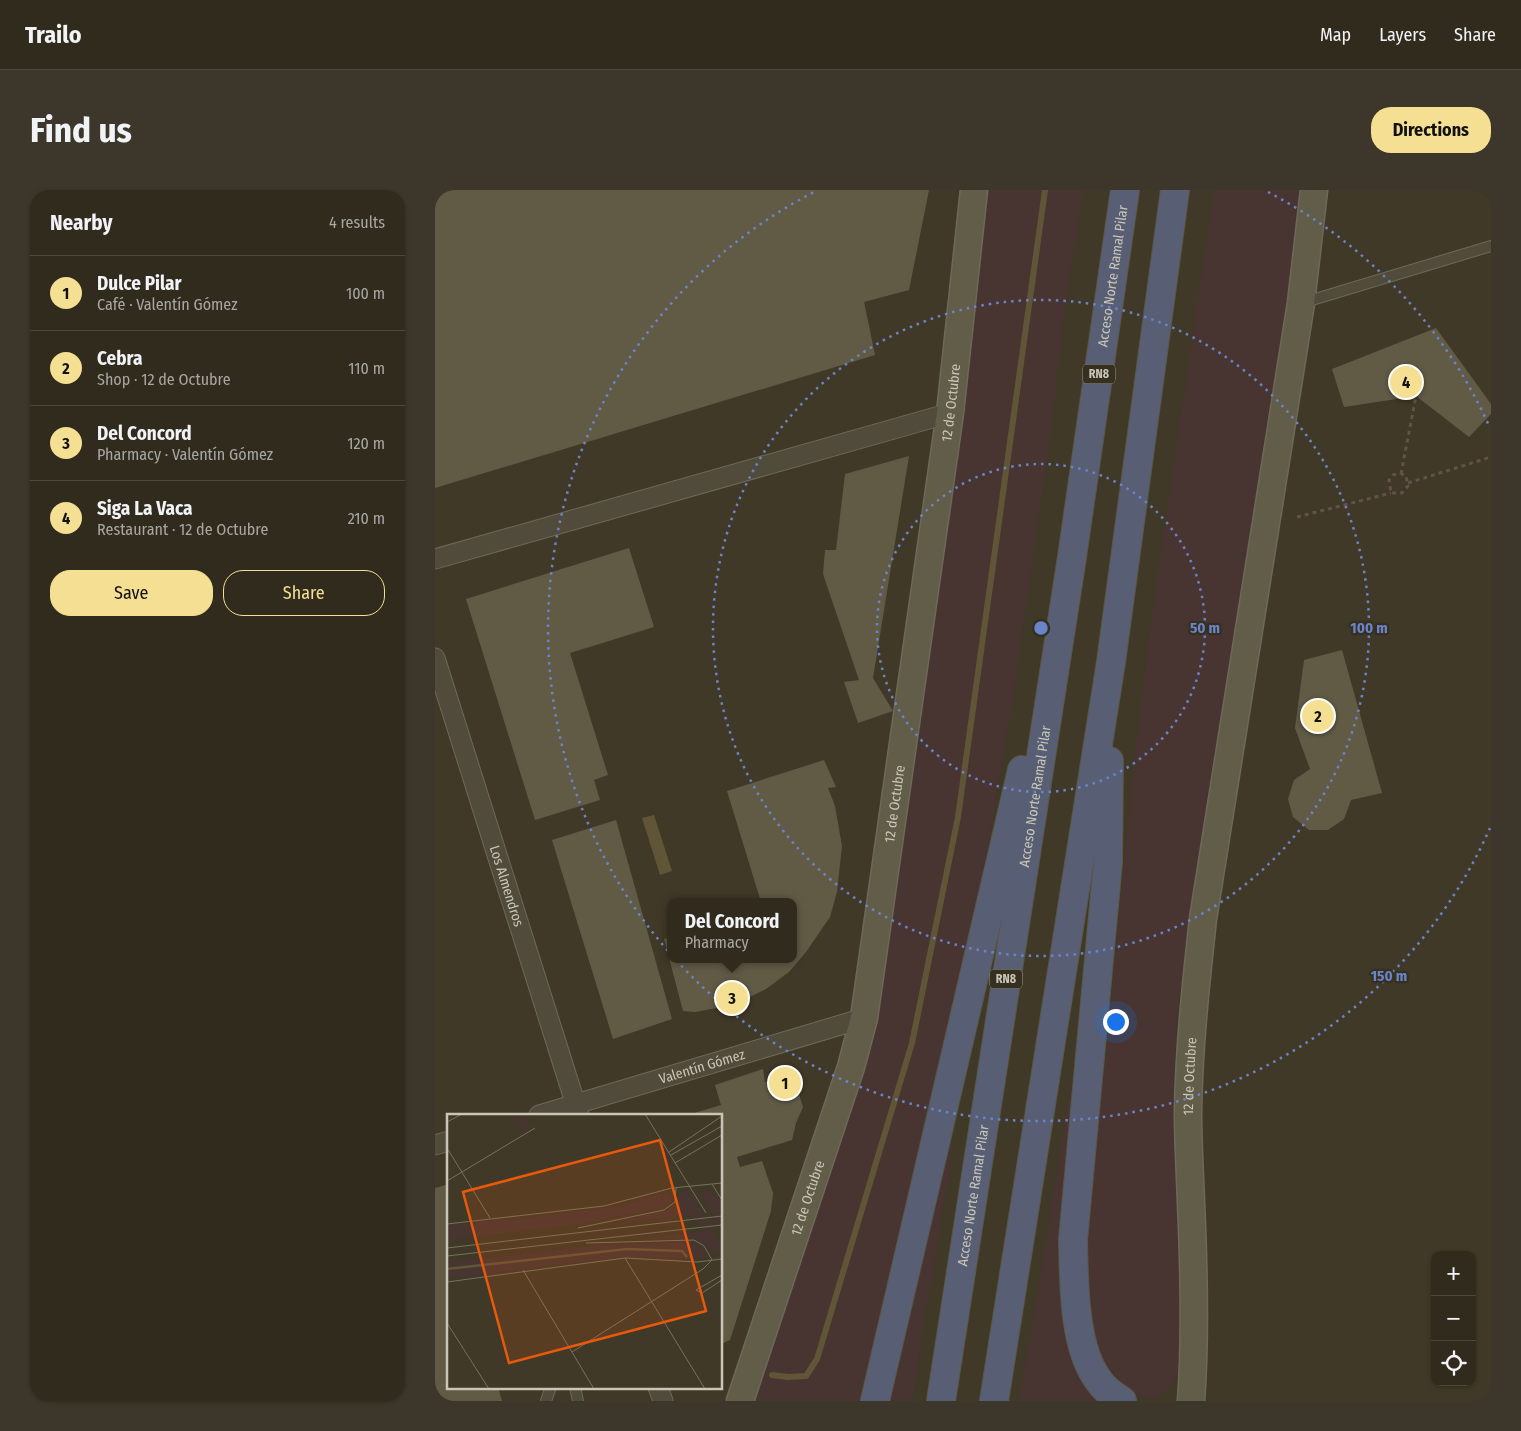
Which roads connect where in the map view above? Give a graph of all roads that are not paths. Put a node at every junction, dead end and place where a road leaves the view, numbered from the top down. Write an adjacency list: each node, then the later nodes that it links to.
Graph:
1 (975, 190): 7 (street, 12 de Octubre)
2 (1125, 190): 8 (highway, Acceso Norte Ramal Pilar / RN8)
3 (1175, 190): 11 (highway)
4 (1314, 190): 6 (street, 12 de Octubre)
5 (1491, 246): 6 (lane)
6 (1301, 303): 26 (street, 12 de Octubre)
7 (949, 413): 9 (street); 12 (street, 12 de Octubre)
8 (1072, 557): 22 (highway); 23 (highway, Acceso Norte Ramal Pilar / RN8)
9 (435, 559)
10 (435, 658): 13 (street, Los Almendros)
11 (1111, 662): 24 (highway); 25 (highway)
12 (864, 1018): 13 (street, Valentín Gómez); 21 (street, 12 de Octubre)
13 (577, 1109): 14 (street, Valentín Gómez)
14 (545, 1114)
15 (551, 1388): 18 (lane)
16 (575, 1388): 19 (lane)
17 (659, 1388): 20 (street)
18 (546, 1401)
19 (578, 1401)
20 (663, 1401)
21 (740, 1401)
22 (875, 1401)
23 (941, 1401)
24 (994, 1401)
25 (1122, 1401)
26 (1191, 1401)

